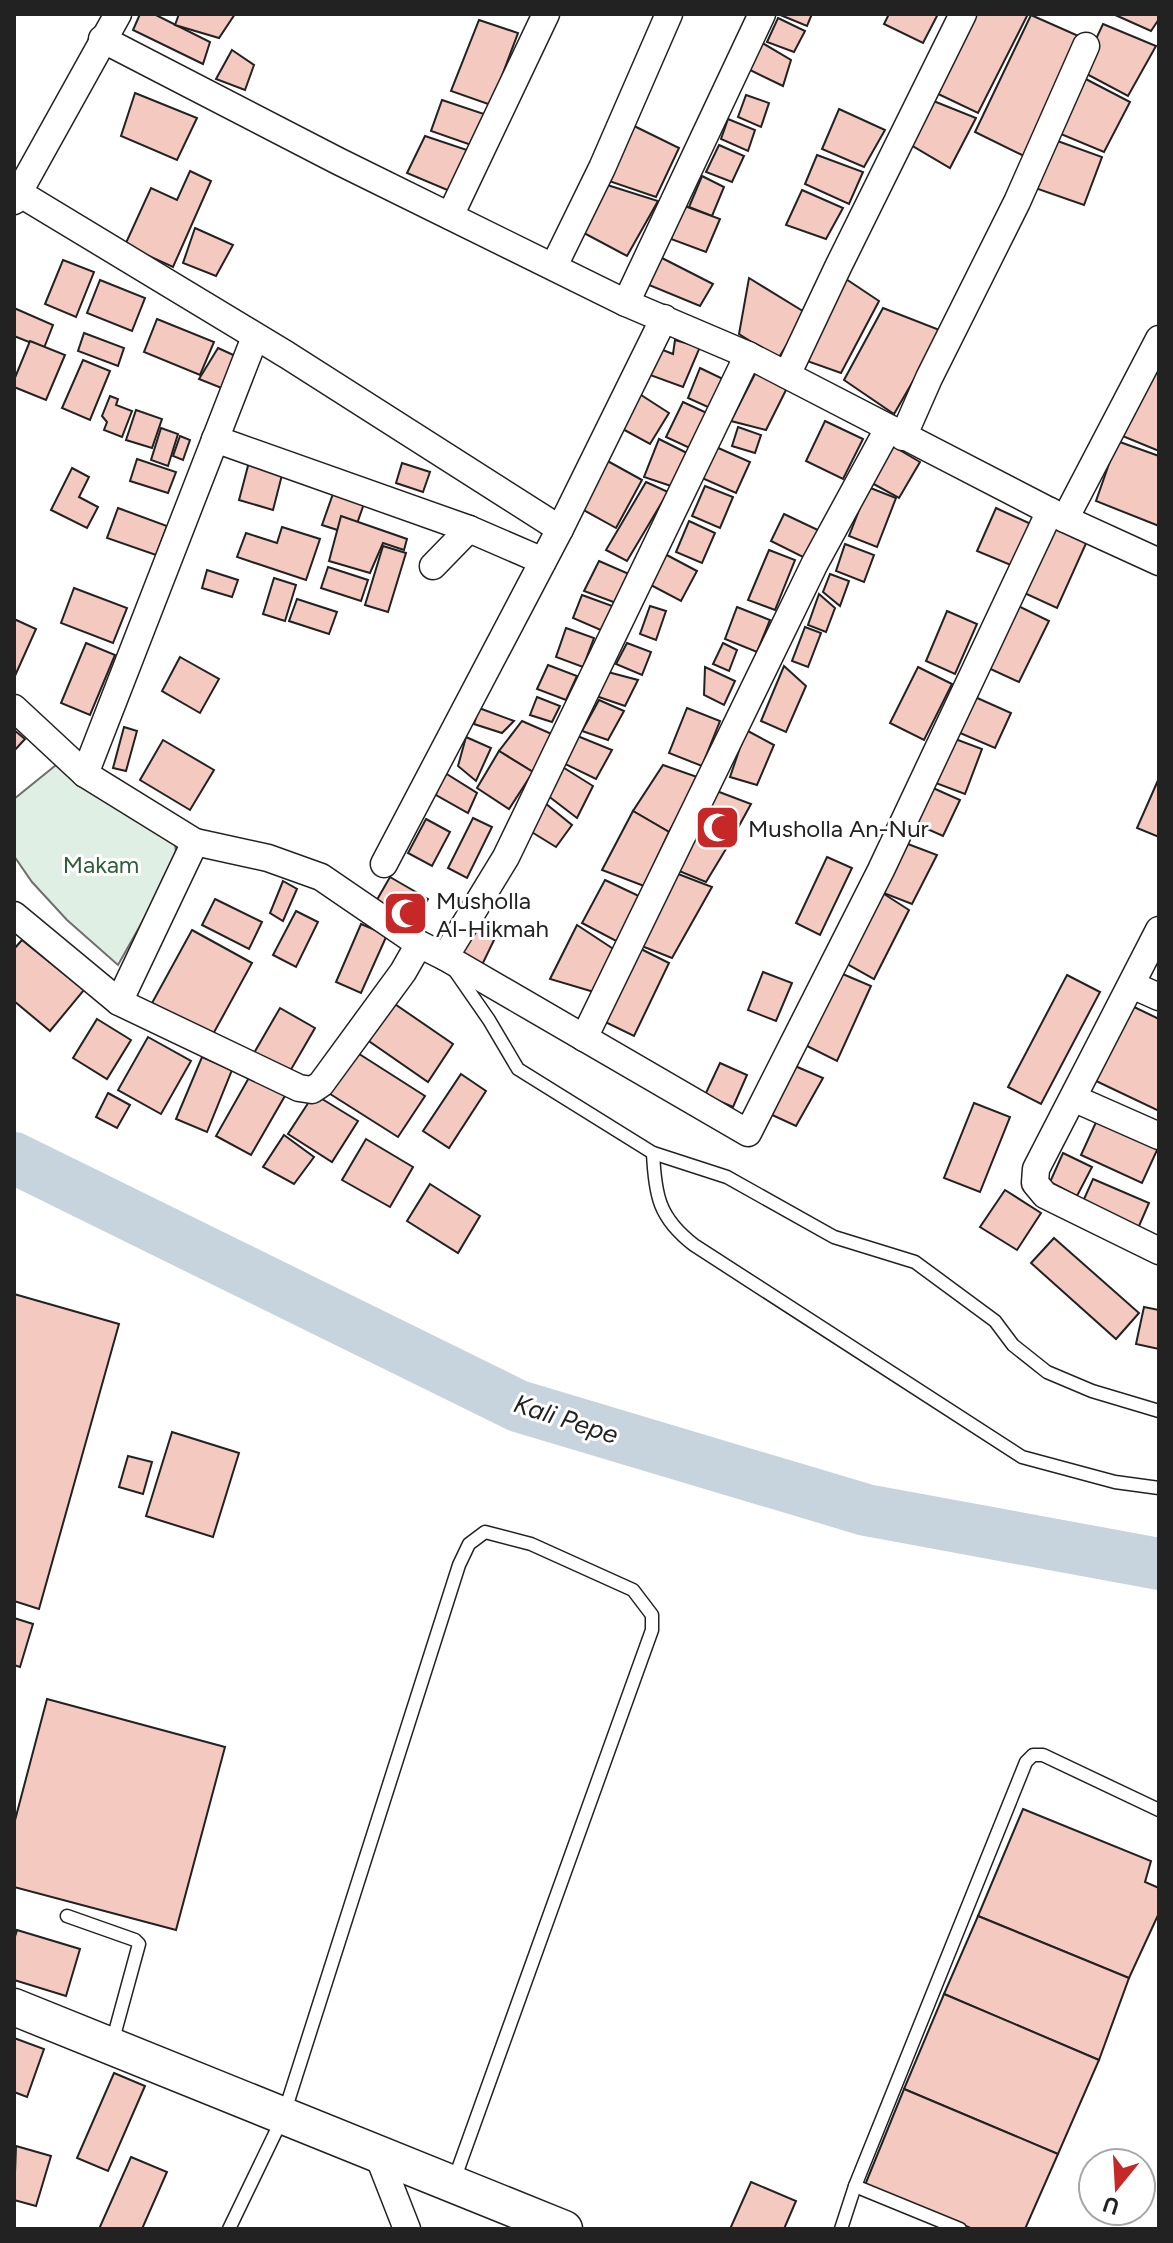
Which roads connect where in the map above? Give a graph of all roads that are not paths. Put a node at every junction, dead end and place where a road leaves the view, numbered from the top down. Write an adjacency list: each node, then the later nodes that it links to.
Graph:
1 (118, 14): 6 (street)
2 (546, 14): 9 (street)
3 (669, 14): 10 (street)
4 (762, 14): 11 (street)
5 (963, 14): 16 (street)
6 (102, 39): 8 (street); 9 (street)
7 (1086, 46): 17 (street)
8 (16, 197): 13 (street)
9 (450, 216): 10 (street)
10 (554, 266): 11 (street)
11 (626, 303): 12 (street)
12 (664, 318): 15 (street); 21 (street)
13 (255, 337): 18 (street); 21 (street)
14 (1159, 339): 19 (street)
15 (748, 355): 16 (street); 32 (street)
16 (787, 375): 17 (street)
17 (896, 433): 19 (street); 36 (street)
18 (215, 439): 20 (street); 26 (street)
19 (1057, 515): 23 (street); 36 (street)
20 (469, 529): 22 (street); 24 (street)
21 (560, 529): 22 (street)
22 (543, 561): 28 (street)
23 (1159, 562)
24 (433, 566)
25 (14, 708): 26 (street)
26 (85, 774): 27 (street)
27 (195, 842): 31 (street); 35 (street)
28 (384, 864)
29 (14, 915): 35 (street)
30 (1159, 930): 33 (street)
31 (419, 944): 32 (street); 35 (street)
32 (445, 957): 36 (street); 39 (lane)
33 (1132, 985): 34 (street); 37 (street)
34 (1159, 997)
35 (119, 1002)
36 (584, 1038)
37 (1073, 1098): 38 (street); 40 (street)
38 (1159, 1136)
39 (653, 1153): 41 (lane); 42 (lane)
40 (1159, 1251)
41 (1159, 1411)
42 (1159, 1488)
43 (1159, 1810): 50 (lane)
44 (67, 1916): 46 (lane)
45 (14, 2007): 46 (main road)
46 (112, 2047): 47 (main road)
47 (283, 2117): 48 (main road); 49 (lane); 52 (lane)
48 (378, 2155): 49 (main road); 53 (street)
49 (453, 2185): 51 (main road)
50 (855, 2186): 54 (lane); 55 (lane)
51 (546, 2227)
52 (229, 2229)
53 (407, 2229)
54 (841, 2229)
55 (960, 2229)

